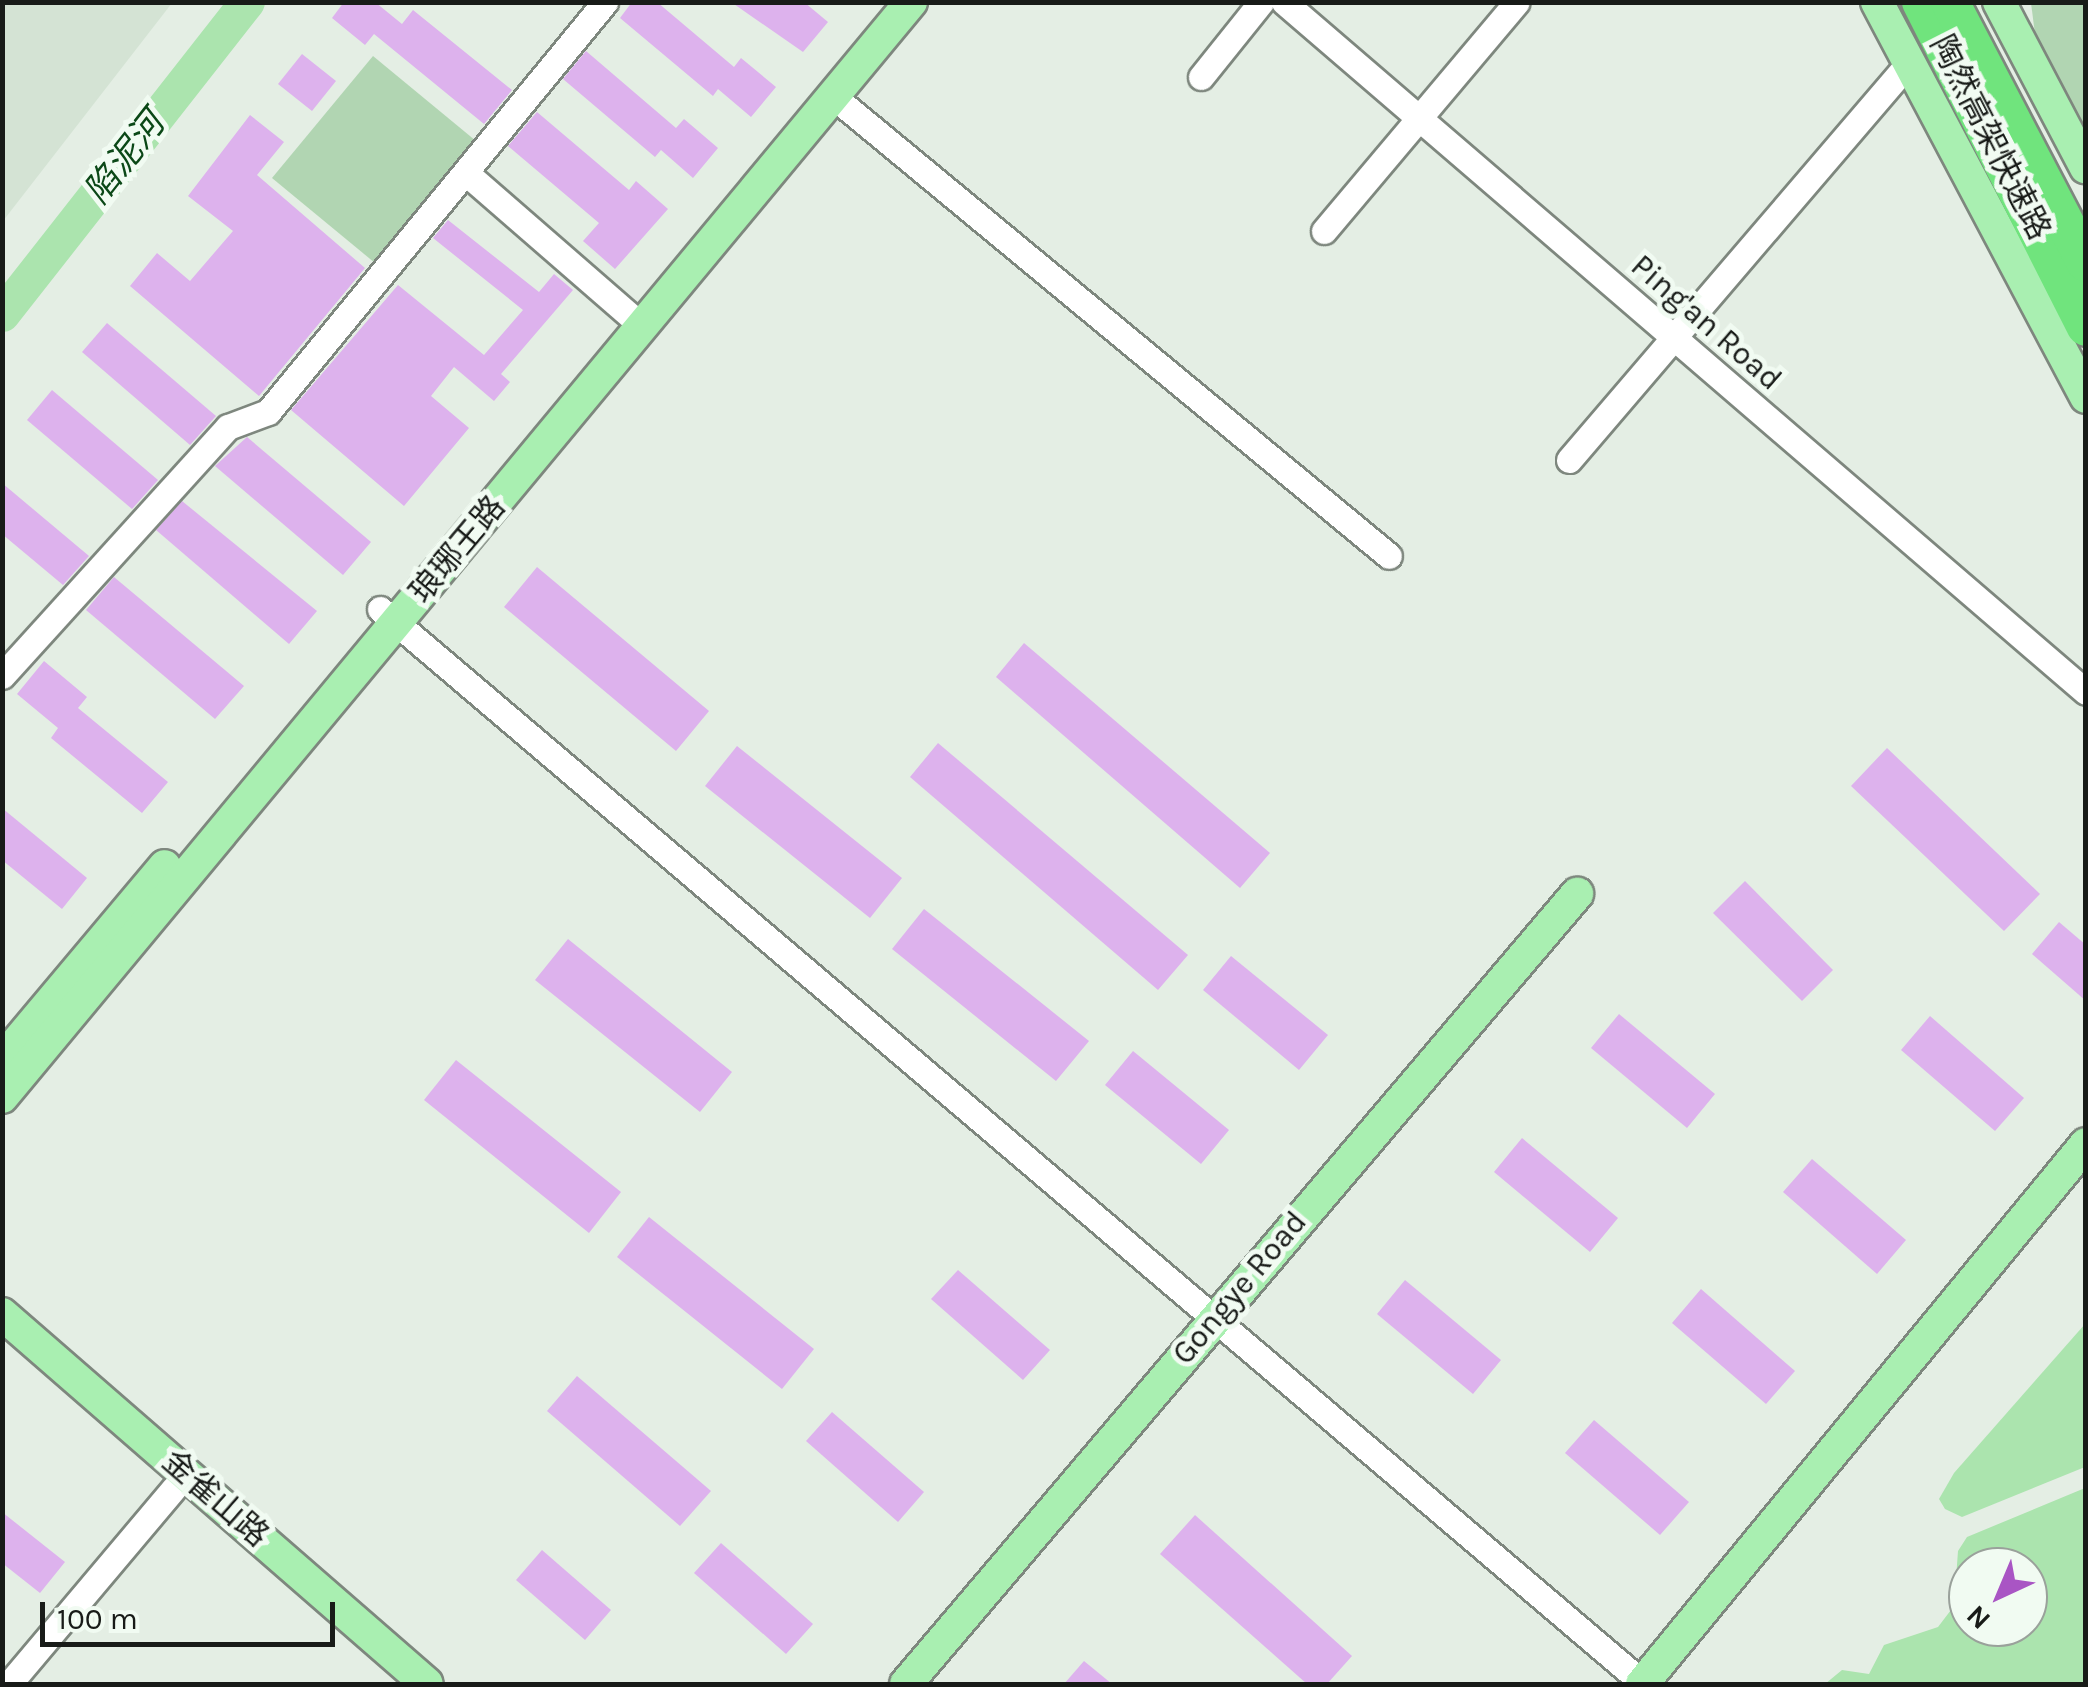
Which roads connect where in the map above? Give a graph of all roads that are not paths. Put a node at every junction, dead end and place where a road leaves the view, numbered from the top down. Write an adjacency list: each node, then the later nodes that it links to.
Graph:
1 (605, 2): 16 (street)
2 (884, 2): 19 (main road, 琅琊王路)
3 (911, 2): 13 (main road, 琅琊王路)
4 (1261, 2): 12 (street)
5 (1284, 2): 14 (street, Ping'an Road)
6 (1516, 2): 14 (street)
7 (1877, 2): 11 (main road)
8 (1921, 2): 20 (highway, 陶然高架快速路)
9 (1950, 2): 18 (highway, 陶然高架快速路)
10 (1999, 2): 15 (main road)
11 (1907, 64): 21 (street); 22 (main road)
12 (1201, 77)
13 (834, 96): 19 (main road, 琅琊王路); 24 (street)
14 (1419, 119): 17 (street); 21 (street, Ping'an Road)
15 (2086, 168)
16 (466, 174): 19 (street); 26 (street)
17 (1324, 231)
18 (2086, 264)
19 (635, 320): 25 (main road, 琅琊王路)
20 (2086, 326)
21 (1673, 337): 23 (street); 27 (street, Ping'an Road)
22 (2086, 398)
23 (1570, 460)
24 (1389, 556)
25 (388, 616): 29 (main road, 琅琊王路); 30 (main road, 琅琊王路); 33 (street)
26 (2, 676)
27 (2086, 692)
28 (1577, 894): 33 (main road, Gongye Road)
29 (2, 1060)
30 (2, 1096)
31 (2086, 1144): 40 (main road)
32 (2, 1314): 38 (main road, 金雀山路)
33 (1211, 1323): 39 (main road, Gongye Road); 40 (street)
34 (2, 1340): 35 (main road, 金雀山路)
35 (174, 1488): 36 (street); 37 (main road, 金雀山路)
36 (9, 1684)
37 (401, 1684)
38 (427, 1684)
39 (906, 1684)
40 (1642, 1684)

